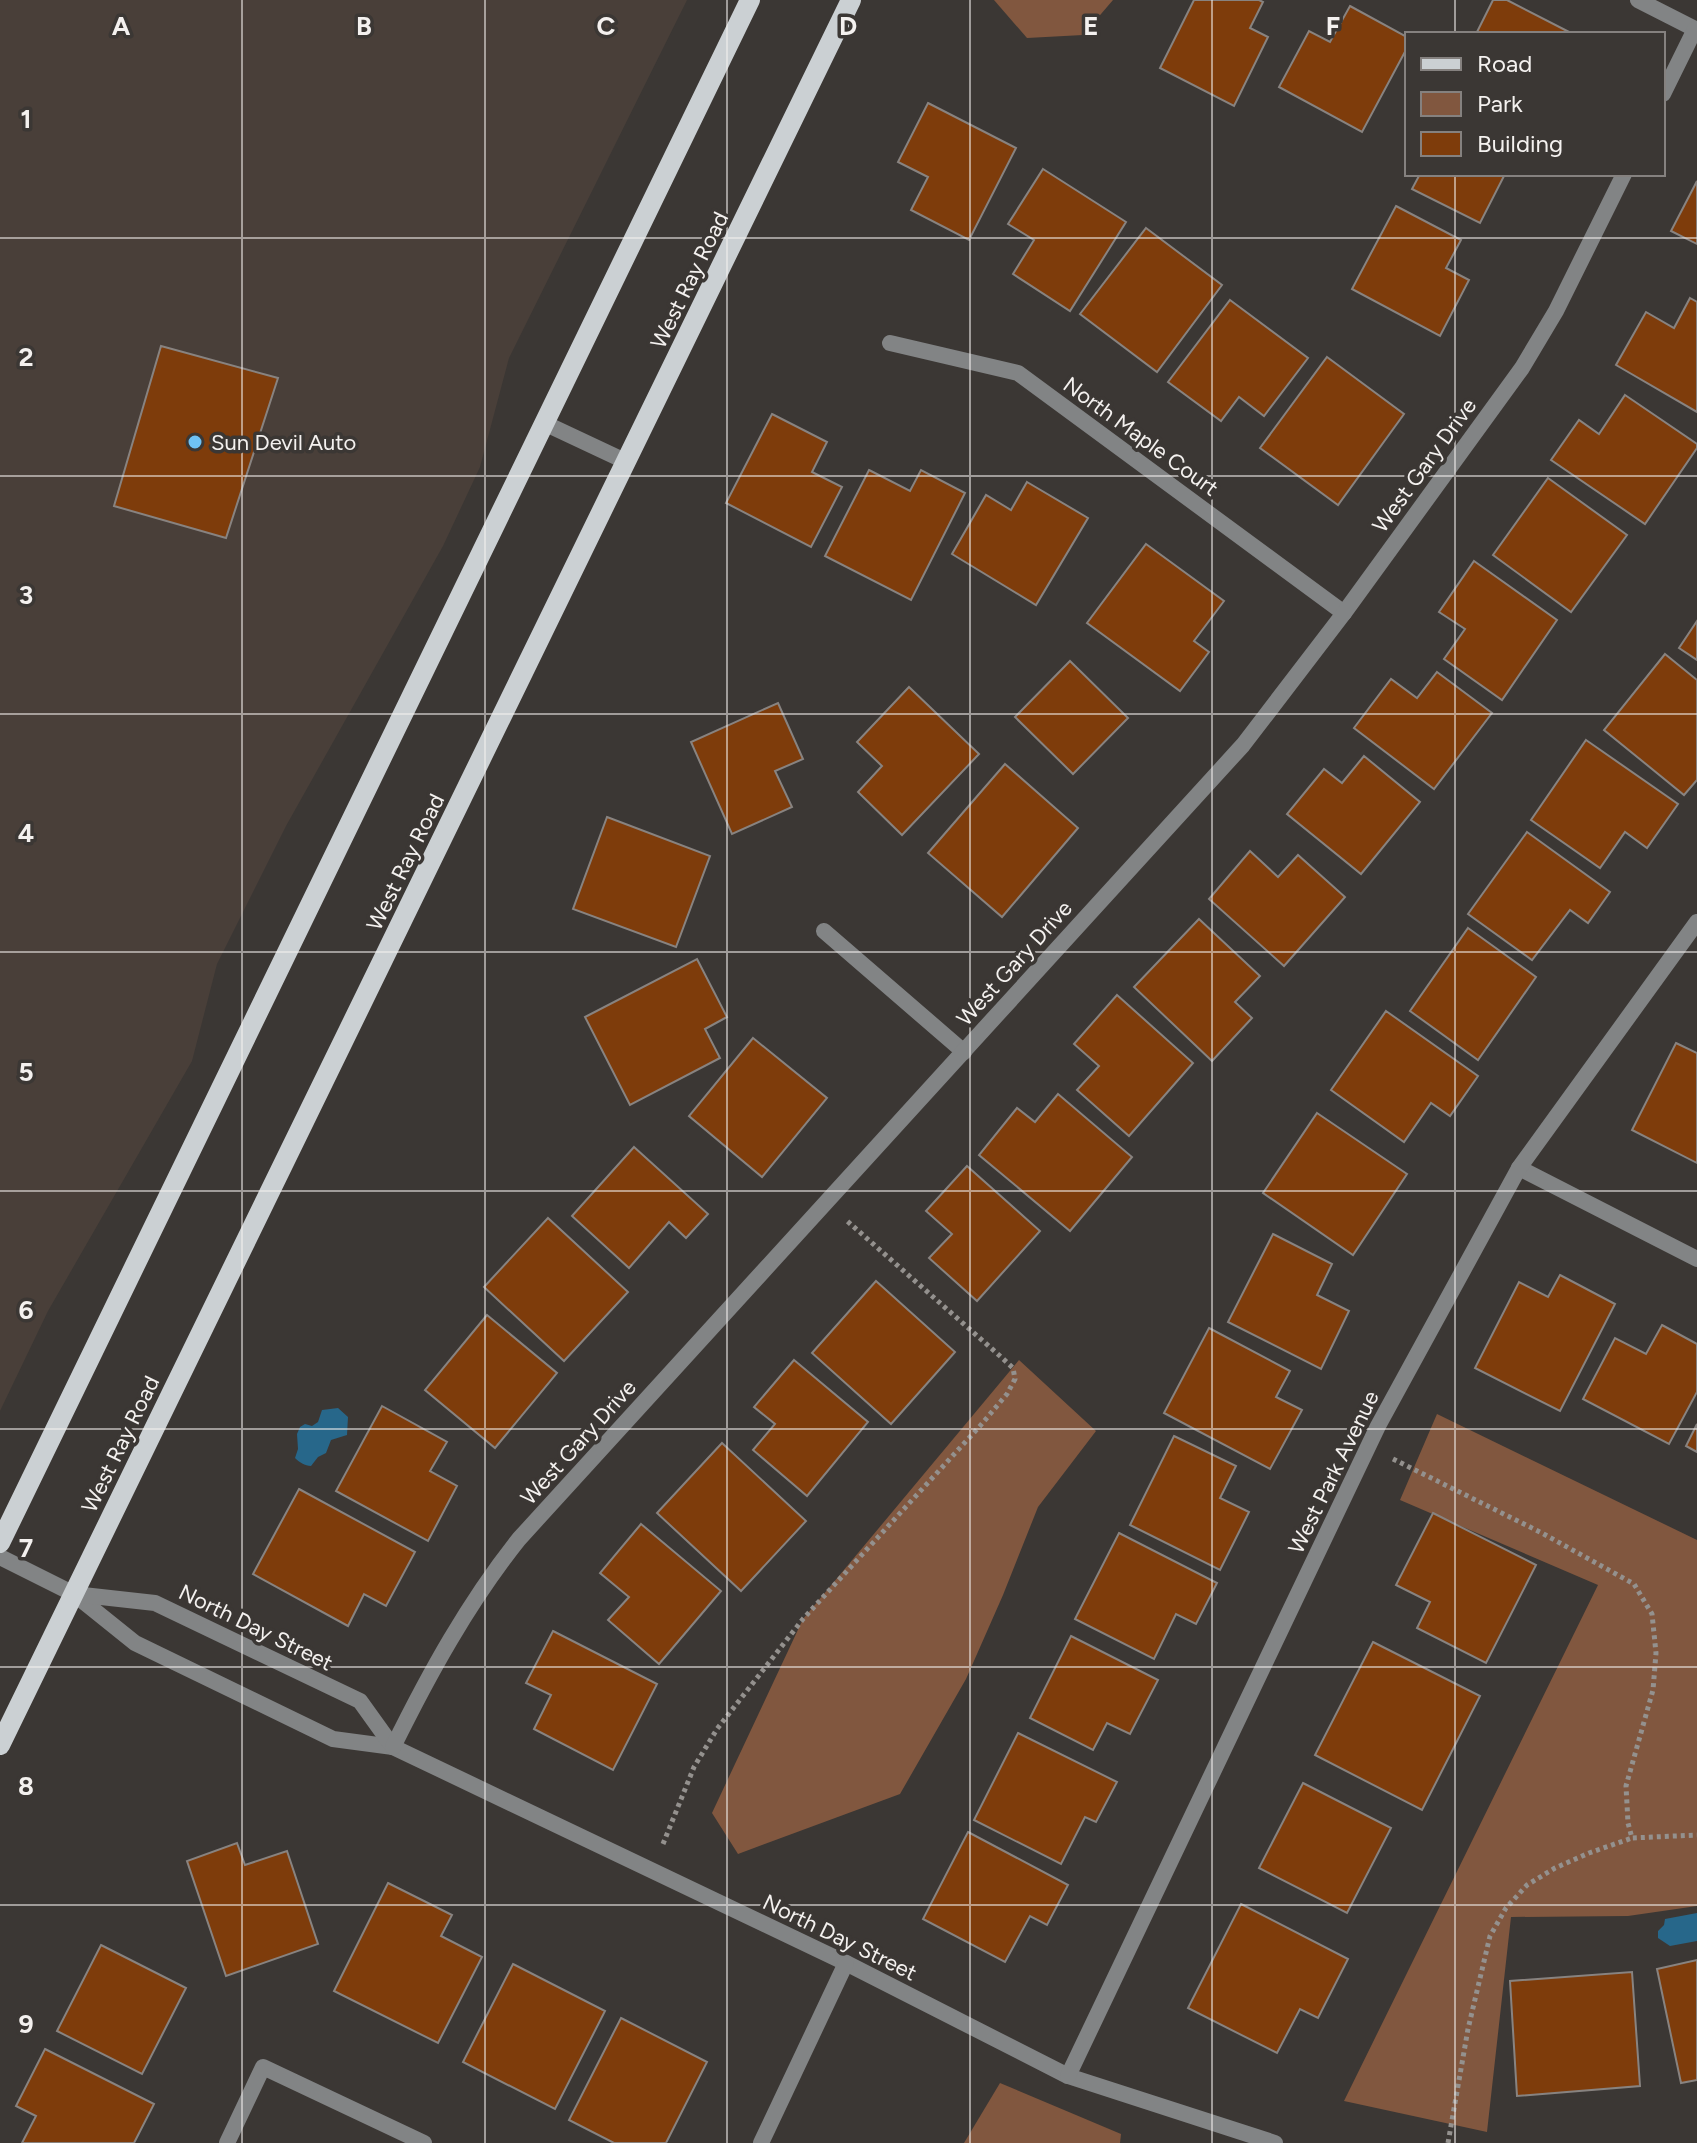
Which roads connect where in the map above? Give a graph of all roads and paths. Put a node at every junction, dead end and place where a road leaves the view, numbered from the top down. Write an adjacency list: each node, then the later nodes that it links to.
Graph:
1 (750, 0): 8 (main road)
2 (851, 0): 9 (main road, West Ray Road)
3 (1638, 0): 4 (street)
4 (1696, 29): 5 (street)
5 (1665, 90)
6 (1623, 176): 10 (street, West Gary Drive)
7 (890, 343): 10 (street, North Maple Court)
8 (544, 423): 9 (street); 18 (main road)
9 (627, 462): 20 (main road, West Ray Road)
10 (1344, 613): 13 (street, West Gary Drive)
11 (1697, 922): 14 (street, West Park Avenue)
12 (824, 931): 13 (street)
13 (964, 1052): 15 (street, West Gary Drive)
14 (1519, 1168): 16 (street); 17 (street, West Park Avenue)
15 (828, 1202): 22 (street, West Gary Drive); 25 (path)
16 (1697, 1259)
17 (1366, 1450): 24 (path); 27 (street, West Park Avenue)
18 (0, 1543)
19 (0, 1557): 20 (street, North Day Street)
20 (74, 1594): 21 (main road, West Ray Road); 22 (street, North Day Street); 22 (street, North Day Street)
21 (0, 1745)
22 (393, 1747): 25 (street, North Day Street)
23 (1697, 1835): 24 (path)
24 (1632, 1838): 32 (path)
25 (653, 1872): 26 (street, North Day Street)
26 (846, 1963): 27 (street, North Day Street); 30 (street)
27 (1068, 2076): 31 (street, North Day Street)
28 (227, 2143): 29 (street)
29 (424, 2143)
30 (761, 2143)
31 (1275, 2143)
32 (1448, 2143)

